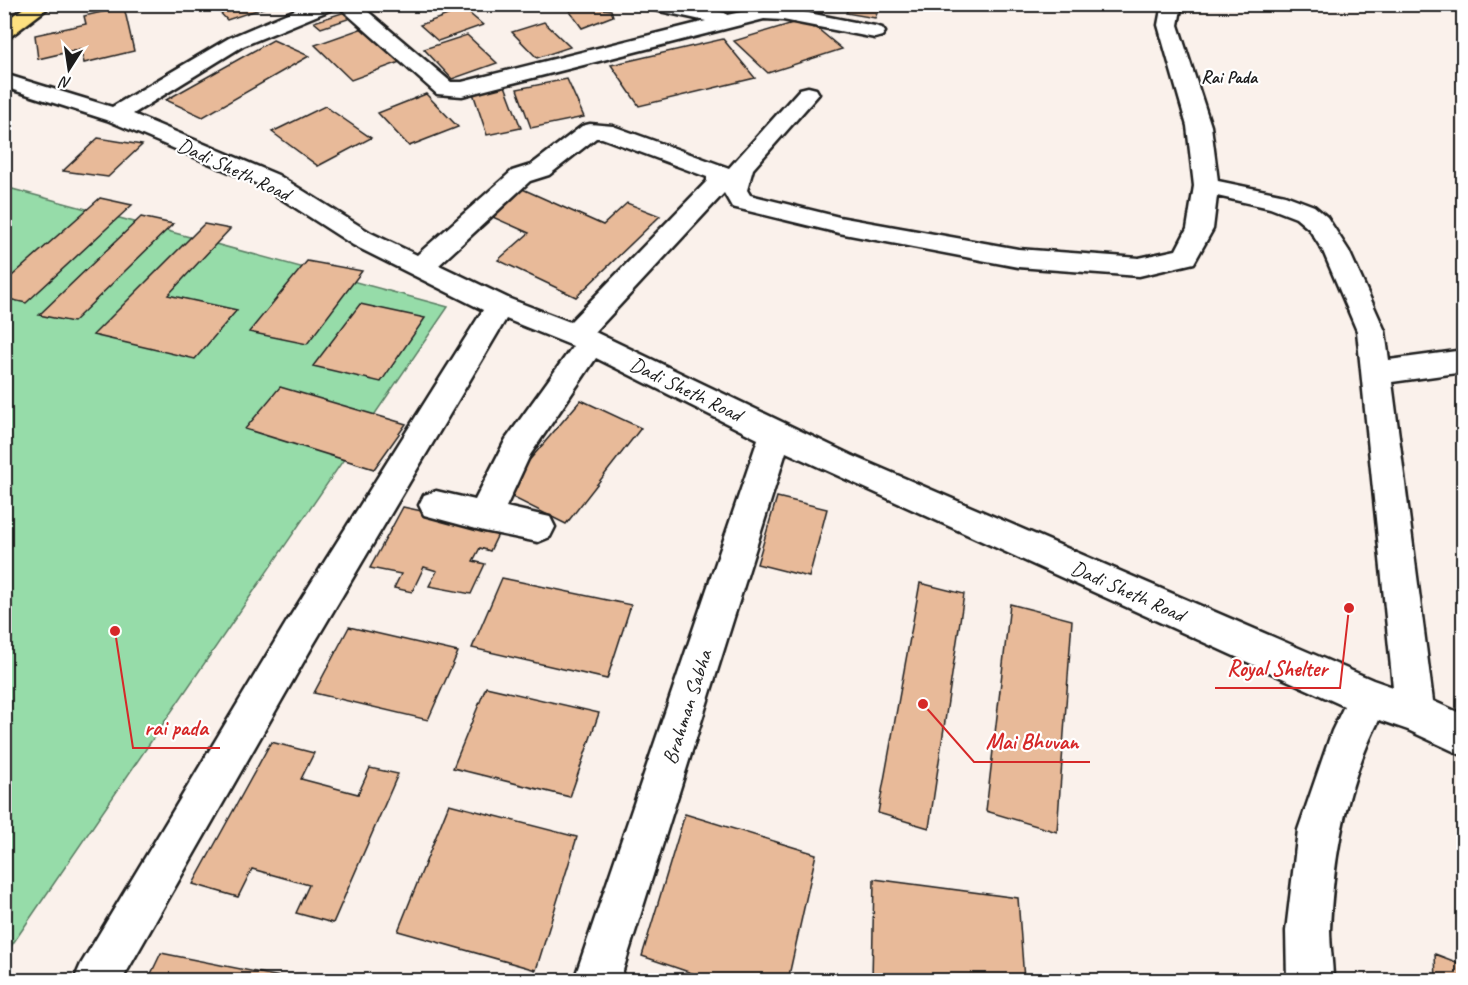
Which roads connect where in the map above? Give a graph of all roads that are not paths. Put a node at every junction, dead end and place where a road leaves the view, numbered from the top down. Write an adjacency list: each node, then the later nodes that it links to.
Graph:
1 (43, 4): 9 (main road)
2 (328, 4): 13 (street)
3 (346, 4): 8 (street)
4 (653, 4): 8 (street)
5 (1172, 4): 14 (street)
6 (772, 9): 7 (street); 8 (street)
7 (830, 15): 10 (street)
8 (721, 23)
9 (4, 32)
10 (875, 32)
11 (4, 80): 13 (street, Dadi Sheth Road)
12 (808, 94): 14 (street)
13 (115, 115): 15 (street, Dadi Sheth Road)
14 (1206, 186): 19 (street)
15 (420, 267): 16 (street, Dadi Sheth Road); 17 (street)
16 (500, 306): 17 (street, Dadi Sheth Road); 27 (street)
17 (583, 340): 20 (street, Dadi Sheth Road); 22 (street)
18 (1464, 361): 19 (street)
19 (1376, 373): 25 (street)
20 (776, 433): 24 (street, Dadi Sheth Road); 28 (street, Brahman Sabha)
21 (436, 506): 22 (street)
22 (484, 517): 23 (street)
23 (538, 527)
24 (1370, 698): 25 (street, Dadi Sheth Road); 29 (street)
25 (1415, 713): 26 (street, Dadi Sheth Road)
26 (1464, 736)
27 (97, 981)
28 (597, 981)
29 (1310, 981)

